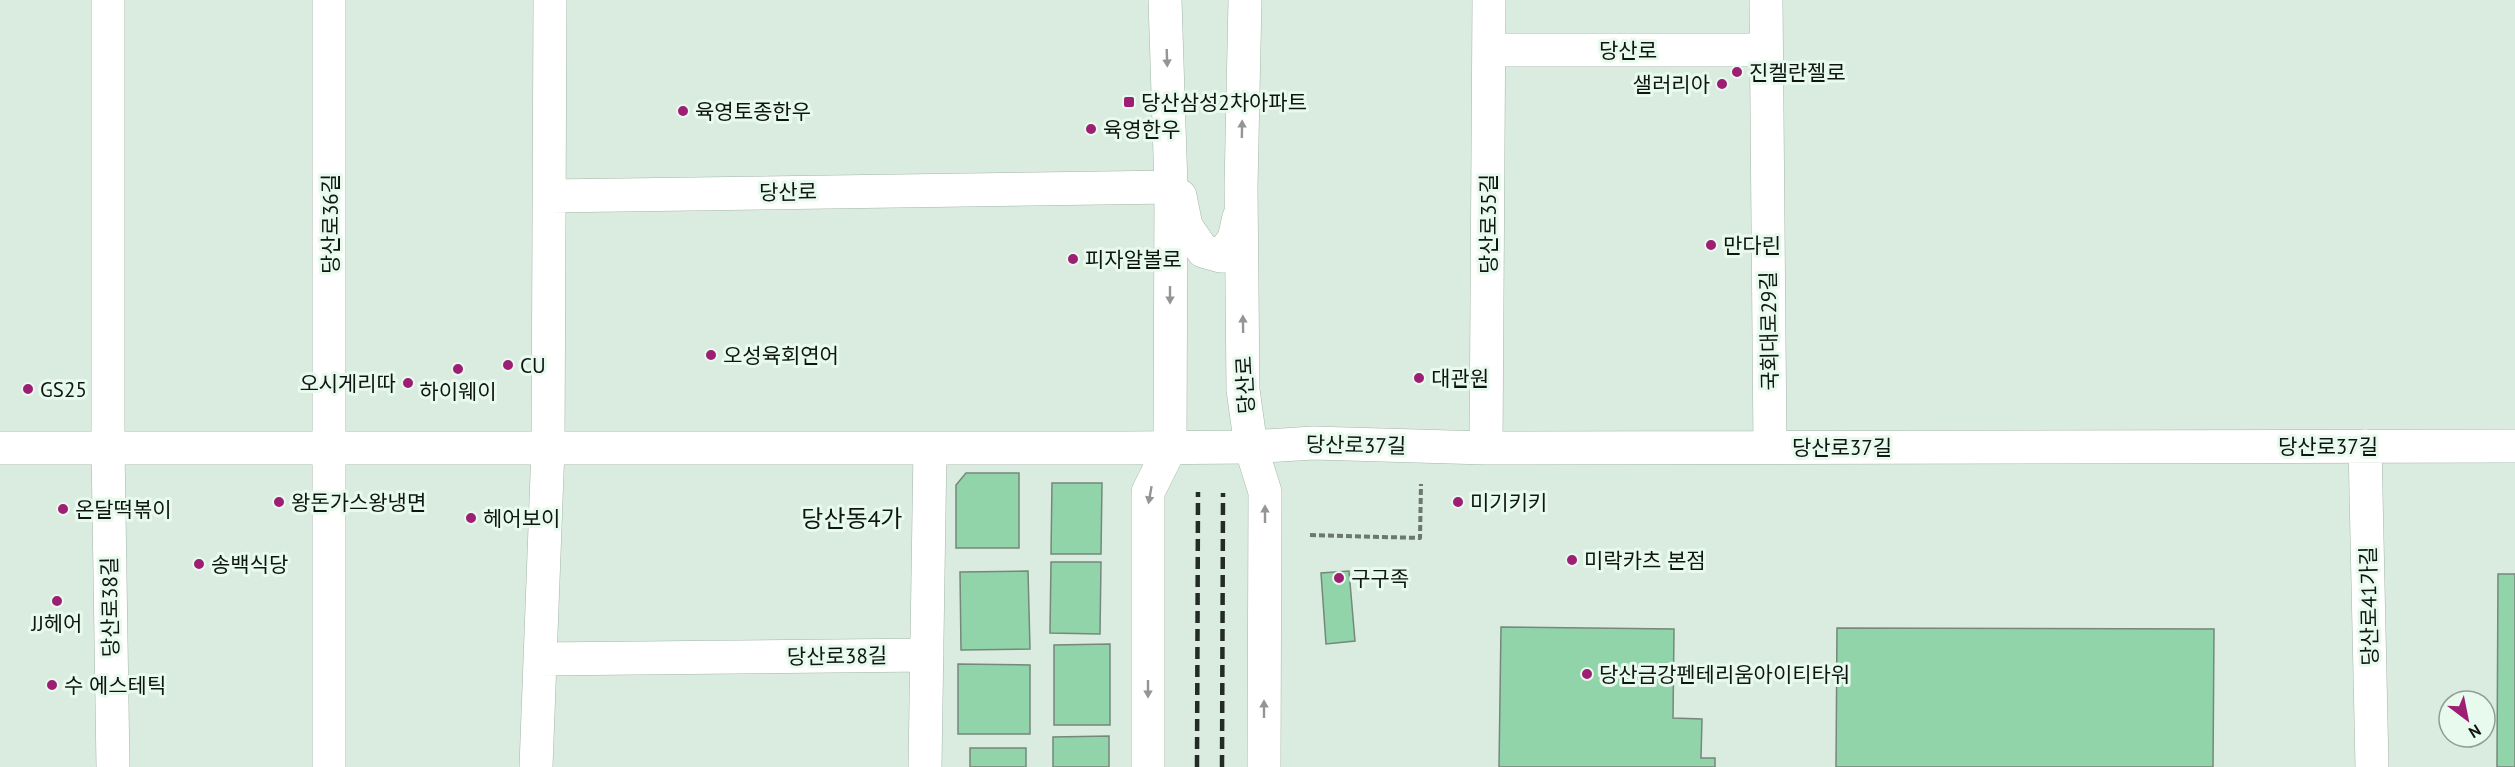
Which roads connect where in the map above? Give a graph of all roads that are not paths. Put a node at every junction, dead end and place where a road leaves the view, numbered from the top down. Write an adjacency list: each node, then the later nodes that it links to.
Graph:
1 (108, 0): 16 (street)
2 (329, 0): 20 (street, 당산로36길)
3 (550, 0): 12 (street)
4 (1165, 0): 10 (street, one-way to 10)
5 (1245, 0): 13 (street, 당산로, one-way to 5)
6 (1489, 0): 8 (street, 당산로35길)
7 (1766, 0): 9 (street, 국회대로29길)
8 (1489, 50): 9 (street, 당산로); 24 (street, 당산로35길)
9 (1766, 50): 18 (street, 국회대로29길)
10 (1170, 147): 11 (street); 13 (street)
11 (1171, 187): 12 (street, 당산로); 23 (street, one-way to 23)
12 (550, 196): 21 (street)
13 (1242, 207): 17 (street, 당산로, one-way to 13)
14 (2366, 446): 15 (street, 당산로37길); 18 (street, 당산로37길); 33 (street, 당산로41가길)
15 (2515, 446)
16 (108, 447): 19 (street); 20 (street); 27 (street, 당산로38길)
17 (1251, 447): 23 (street, 당산로37길); 24 (street, 당산로37길); 32 (street, 당산로, one-way to 17)
18 (1770, 447): 24 (street, 당산로37길)
19 (0, 448)
20 (330, 448): 21 (street); 28 (street)
21 (548, 448): 22 (street); 26 (street)
22 (930, 448): 23 (street); 25 (street)
23 (1170, 448): 31 (street, one-way to 31)
24 (1486, 448)
25 (927, 655): 26 (street, 당산로38길); 30 (street)
26 (540, 659): 29 (street)
27 (113, 767)
28 (329, 767)
29 (536, 767)
30 (926, 767)
31 (1148, 767)
32 (1264, 767)
33 (2372, 767)

